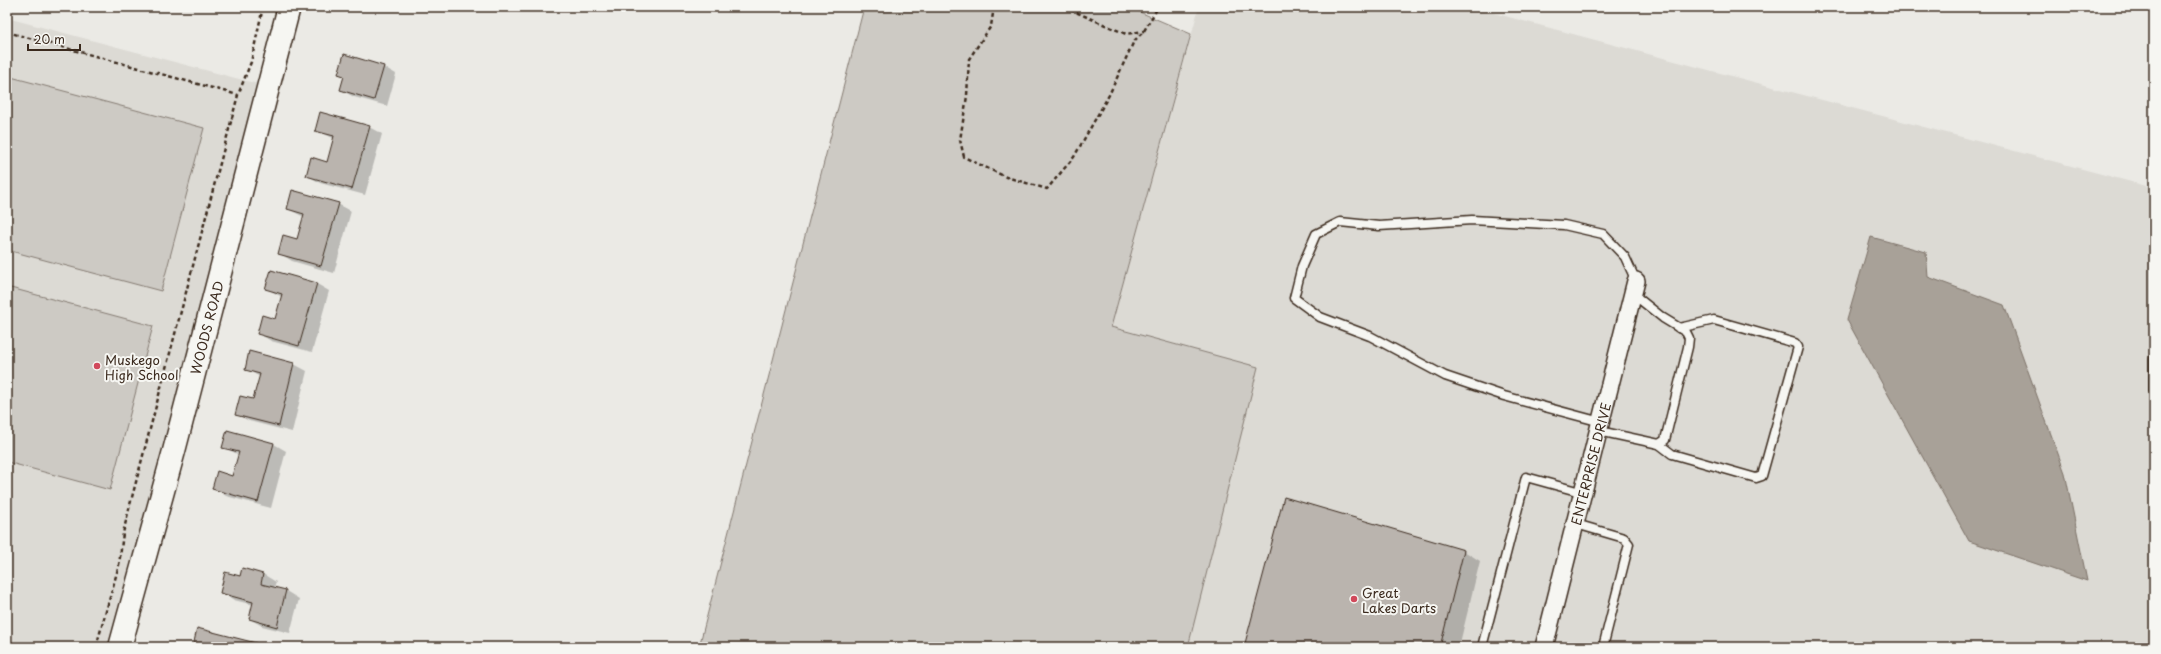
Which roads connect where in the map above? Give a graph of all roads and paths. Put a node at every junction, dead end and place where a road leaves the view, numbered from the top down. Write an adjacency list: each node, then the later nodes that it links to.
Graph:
1 (263, 7): 8 (path)
2 (289, 7): 18 (street, WOODS ROAD)
3 (994, 7): 6 (path)
4 (1064, 7): 6 (path)
5 (1158, 7): 6 (path)
6 (1144, 31)
7 (7, 32): 8 (path)
8 (238, 96): 17 (path)
9 (1635, 287): 10 (lane); 13 (street, ENTERPRISE DRIVE); 13 (lane)
10 (1679, 328): 14 (lane); 14 (lane)
11 (2154, 359): 12 (lane)
12 (2154, 391)
13 (1600, 427): 14 (lane); 15 (street, ENTERPRISE DRIVE)
14 (1659, 444)
15 (1584, 493): 16 (street, ENTERPRISE DRIVE); 19 (lane)
16 (1576, 524): 20 (street, ENTERPRISE DRIVE); 21 (lane)
17 (96, 647)
18 (120, 647)
19 (1482, 647)
20 (1544, 647)
21 (1603, 647)

